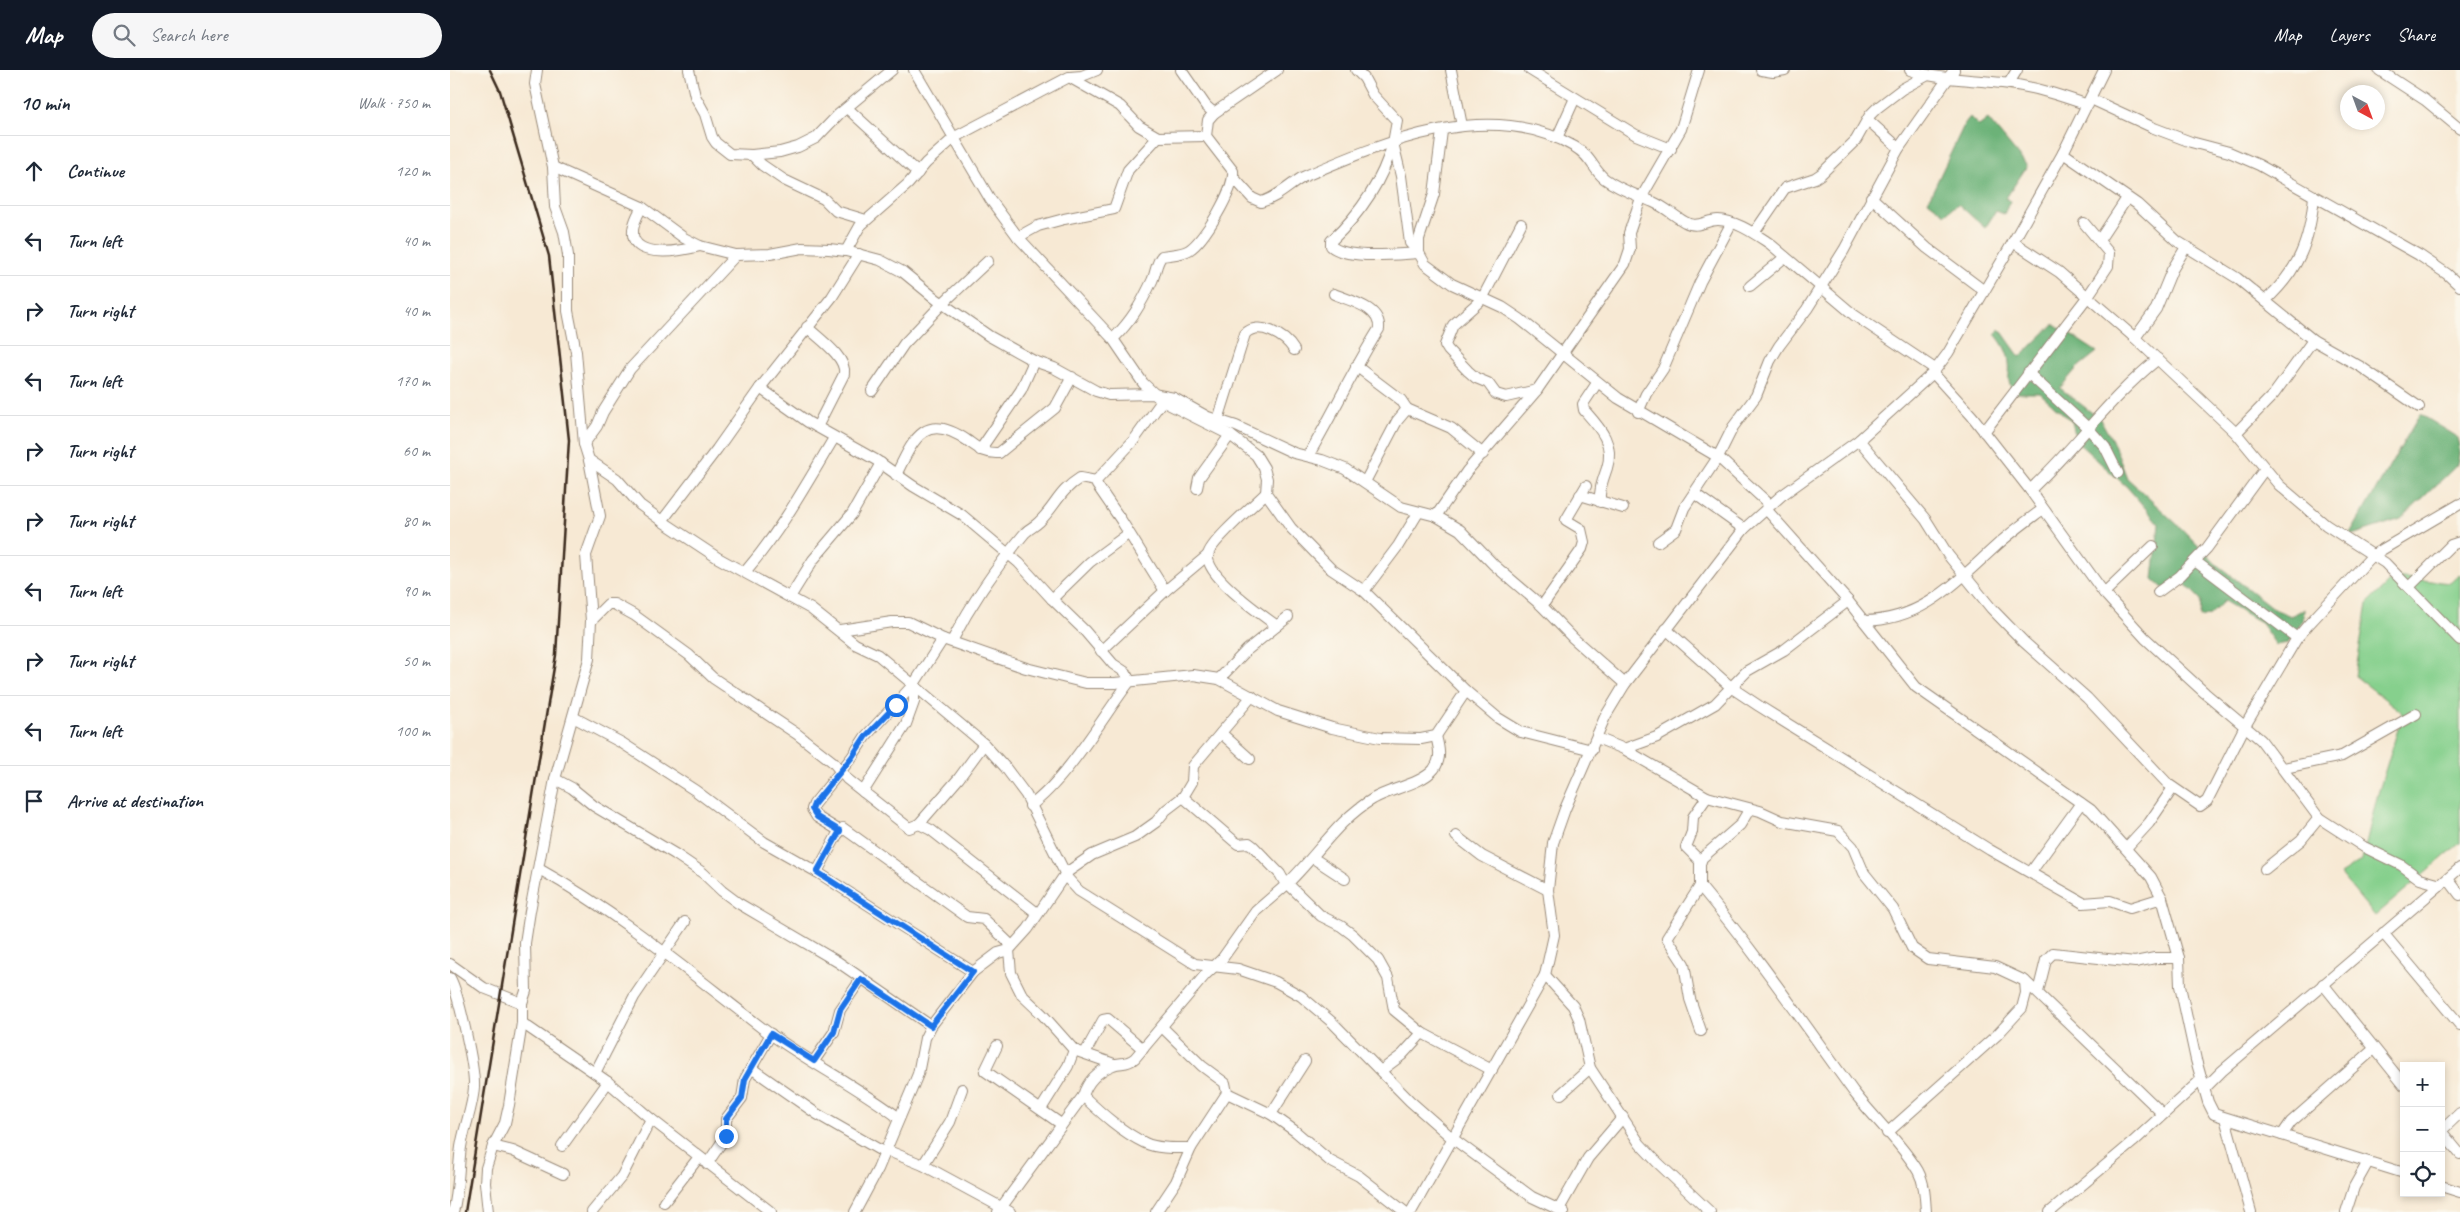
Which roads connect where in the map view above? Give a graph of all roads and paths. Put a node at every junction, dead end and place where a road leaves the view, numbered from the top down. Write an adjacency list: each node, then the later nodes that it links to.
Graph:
1 (537, 70): 39 (street)
2 (689, 70): 38 (street)
3 (892, 70): 24 (street)
4 (914, 70): 31 (street)
5 (1097, 70): 20 (street)
6 (1181, 70): 25 (street)
7 (1277, 70): 25 (street)
8 (1356, 70): 34 (street)
9 (1451, 70): 27 (street)
10 (1530, 70): 22 (street)
11 (1699, 70): 36 (street)
12 (1761, 70): 13 (street)
13 (1785, 70)
14 (1910, 70): 19 (street)
15 (2017, 70): 21 (street)
16 (2104, 70): 23 (street)
17 (2379, 70): 28 (street)
18 (1953, 73): 19 (street); 21 (street); 35 (street)
19 (1926, 76): 26 (street)
20 (1069, 77): 31 (street); 32 (street)
21 (2009, 83): 23 (street)
22 (1575, 98): 33 (street); 36 (street)
23 (2089, 102): 37 (street); 42 (street)
24 (848, 108): 38 (street); 40 (street)
25 (1214, 113): 30 (street)
26 (1868, 120): 35 (street); 51 (street)
27 (1462, 126): 29 (street); 33 (street)
28 (2460, 128)
29 (1442, 131): 34 (street); 58 (street)
30 (1206, 136): 32 (street); 41 (street)
31 (955, 137): 40 (street); 52 (street)
32 (1158, 137): 52 (street)
33 (1557, 138): 44 (street)
34 (1393, 143): 41 (street); 58 (street); 58 (street)
35 (1899, 148): 43 (street)
36 (1671, 149): 44 (street)
37 (2062, 153): 45 (street); 54 (street)
38 (752, 155): 47 (street)
39 (553, 167): 46 (street); 101 (street)
40 (918, 173): 47 (street)
41 (1234, 178): 74 (street)
42 (2314, 196): 65 (street); 70 (street)
43 (1871, 197): 64 (street); 66 (street)
44 (1641, 198): 50 (street); 77 (street)
45 (2127, 198): 53 (street); 56 (street)
46 (642, 207): 55 (street); 55 (street)
47 (866, 220): 57 (street)
48 (2084, 223): 53 (street)
49 (1521, 224): 69 (street)
50 (1731, 224): 51 (street); 92 (street)
51 (1754, 233): 61 (street)
52 (1018, 237): 74 (street)
53 (2100, 239): 68 (street)
54 (2013, 242): 66 (street); 68 (street)
55 (700, 246): 60 (street)
56 (2186, 247): 70 (street); 73 (street)
57 (846, 251): 59 (street); 60 (street)
58 (1419, 253): 69 (street)
59 (859, 254): 71 (street); 72 (street)
60 (736, 255): 101 (street)
61 (1785, 257): 63 (street); 64 (street)
62 (988, 261): 71 (street)
63 (1750, 286)
64 (1820, 286): 81 (street); 105 (street)
65 (2460, 286)
66 (1983, 290): 81 (street)
67 (1334, 294): 80 (street)
68 (2088, 296): 73 (street); 82 (street)
69 (1482, 299): 77 (street); 86 (street)
70 (2265, 301): 75 (street)
71 (942, 304): 79 (street); 87 (street)
72 (806, 327): 85 (street); 94 (street)
73 (2135, 338): 78 (street)
74 (1113, 339): 88 (street)
75 (2312, 340): 90 (street); 97 (street)
76 (1294, 350): 93 (street)
77 (1562, 353): 84 (street); 86 (street)
78 (2158, 359): 95 (street); 97 (street)
79 (1034, 361): 83 (street); 102 (street)
80 (1356, 366): 91 (street); 104 (street)
81 (1934, 371): 96 (street); 100 (street)
82 (2028, 373): 95 (street); 96 (street)
83 (1072, 377): 88 (street); 102 (street)
84 (1597, 383): 92 (street); 119 (street)
85 (760, 388): 94 (street); 126 (street)
86 (1537, 390): 103 (street)
87 (872, 391)
88 (1153, 394): 89 (street); 93 (street)
89 (1162, 401): 98 (street); 111 (street)
90 (2419, 407)
91 (1407, 409): 103 (street); 112 (street)
92 (1638, 412): 105 (street)
93 (1218, 420): 104 (street)
94 (817, 427): 99 (street)
95 (2088, 428): 109 (street); 115 (street)
96 (1984, 432): 115 (street)
97 (2236, 434): 108 (street)
98 (1230, 435): 114 (street); 116 (street)
99 (834, 438): 107 (street); 136 (street)
100 (1859, 440): 121 (street); 137 (street)
101 (584, 444): 106 (street)
102 (980, 450): 110 (street)
103 (1483, 454): 125 (street)
104 (1308, 456): 112 (street)
105 (1718, 457): 117 (street); 121 (street)
106 (589, 460): 126 (street); 148 (street)
107 (880, 463): 110 (street); 143 (street)
108 (2264, 470): 134 (street); 135 (street)
109 (2118, 472)
110 (896, 475): 132 (street)
111 (1096, 481): 128 (street); 132 (street)
112 (1365, 482): 124 (street)
113 (1586, 486): 118 (street)
114 (1197, 488)
115 (2030, 490): 123 (street)
116 (1266, 493): 133 (street); 140 (street)
117 (1695, 494): 127 (street); 129 (street)
118 (1580, 495): 119 (street); 146 (street)
119 (1600, 502): 122 (street)
120 (2460, 504): 134 (street)
121 (1768, 507): 127 (street); 145 (street)
122 (1623, 508)
123 (2043, 508): 137 (street); 142 (street)
124 (1418, 513): 125 (street); 140 (street)
125 (1436, 516): 146 (street)
126 (662, 521): 136 (street)
127 (1744, 529): 151 (street)
128 (1128, 534): 139 (street); 144 (street)
129 (1658, 542)
130 (2460, 542): 138 (street)
131 (2153, 546): 142 (street)
132 (1008, 554): 144 (street); 154 (street)
133 (1208, 555): 139 (street); 150 (street)
134 (2373, 555): 138 (street); 153 (street)
135 (2195, 561): 141 (street); 153 (street)
136 (746, 572): 143 (street)
137 (1964, 576): 149 (street); 177 (street)
138 (2410, 586): 155 (street)
139 (1165, 591): 156 (street)
140 (1364, 591): 162 (street)
141 (2158, 592)
142 (2104, 593): 166 (street)
143 (790, 597): 152 (street)
144 (1052, 600): 156 (street)
145 (1848, 601): 149 (street); 161 (street)
146 (1542, 606): 160 (street)
147 (1288, 617): 150 (street)
148 (591, 621): 165 (street); 175 (street)
149 (1864, 621): 181 (street)
150 (1277, 626): 157 (street)
151 (1666, 629): 160 (street); 161 (street)
152 (840, 630): 154 (street); 159 (street)
153 (2297, 638): 166 (street)
154 (947, 640): 158 (street); 159 (street)
155 (2460, 640)
156 (1101, 651): 158 (street)
157 (1220, 679): 158 (street); 163 (street)
158 (1130, 680): 182 (street)
159 (914, 684): 170 (street); 175 (street); 178 (street)
160 (1625, 684): 169 (street)
161 (1732, 688): 171 (street); 195 (street)
162 (1466, 691): 168 (street); 172 (street)
163 (1252, 696): 167 (street); 168 (street)
164 (2416, 714): 174 (street)
165 (573, 717): 176 (street); 194 (street)
166 (2245, 726): 174 (street); 177 (street)
167 (1221, 732): 173 (street); 179 (street)
168 (1436, 736): 189 (street)
169 (1597, 738): 171 (street); 172 (street)
170 (984, 744): 182 (street); 185 (street)
171 (1624, 749): 180 (street)
172 (1592, 750): 201 (street)
173 (1250, 759)
174 (2284, 768): 184 (street)
175 (840, 772): 178 (street); 186 (street)
176 (555, 779): 192 (street); 215 (street)
177 (2173, 788): 188 (street)
178 (863, 792): 185 (street)
179 (1183, 797): 196 (street); 199 (street)
180 (1706, 797): 183 (street); 190 (street)
181 (2081, 803): 188 (street); 195 (street)
182 (1030, 806): 196 (street)
183 (1749, 810): 190 (street); 216 (street)
184 (2319, 818): 193 (street); 198 (street)
185 (919, 824): 204 (street)
186 (840, 831): 194 (street); 207 (street)
187 (1456, 836): 201 (street)
188 (2126, 848): 203 (street)
189 (1313, 858): 197 (street); 199 (street)
190 (1700, 861): 200 (street)
191 (2460, 868): 198 (street)
192 (539, 869): 208 (street); 219 (street)
193 (2265, 869)
194 (817, 872): 212 (street)
195 (2031, 872): 203 (street)
196 (1066, 873): 204 (street); 211 (street)
197 (1346, 879)
198 (2445, 882): 202 (street); 206 (street)
199 (1287, 884): 211 (street); 225 (street)
200 (1700, 886): 224 (street); 257 (street)
201 (1548, 890): 213 (street)
202 (2460, 895)
203 (2162, 898): 209 (street)
204 (1038, 912): 207 (street)
205 (685, 922): 208 (street)
206 (2383, 933): 217 (street); 221 (street)
207 (1011, 948): 212 (street); 230 (street)
208 (666, 952): 226 (street); 239 (street)
209 (2179, 958): 218 (street); 242 (street)
210 (450, 964): 219 (street)
211 (1214, 966): 223 (street); 237 (street)
212 (973, 972): 222 (street)
213 (1545, 975): 236 (street); 238 (street)
214 (450, 978): 276 (street)
215 (861, 979): 222 (street); 232 (street)
216 (2025, 981): 218 (street); 257 (street)
217 (2323, 984): 229 (street); 242 (street)
218 (2038, 992): 250 (street)
219 (522, 1003): 220 (street)
220 (522, 1023): 239 (street); 261 (street)
221 (2460, 1025)
222 (931, 1026): 252 (street)
223 (1162, 1027): 228 (street); 244 (street)
224 (1701, 1032)
225 (1422, 1033): 237 (street); 238 (street)
226 (771, 1034): 232 (street); 235 (street)
227 (997, 1046): 247 (street)
228 (1143, 1048): 231 (street); 234 (street)
229 (2374, 1049): 240 (street); 258 (street)
230 (1074, 1050): 231 (street); 247 (street)
231 (1085, 1053): 234 (street)
232 (814, 1061): 252 (street)
233 (1304, 1061): 249 (street)
234 (1114, 1064): 246 (street)
235 (751, 1068): 264 (street); 266 (street)
236 (1590, 1068): 245 (street); 251 (street)
237 (1382, 1070): 260 (street)
238 (1492, 1070): 260 (street)
239 (594, 1074): 241 (street)
240 (2400, 1080)
241 (608, 1082): 254 (street); 262 (street)
242 (2203, 1084): 250 (street); 253 (street)
243 (962, 1089): 268 (street)
244 (1228, 1093): 249 (street); 263 (street)
245 (1561, 1094)
246 (1083, 1096): 255 (street); 263 (street)
247 (1041, 1109): 255 (street)
248 (2460, 1113): 256 (street)
249 (1270, 1114): 282 (street)
250 (2163, 1114): 286 (street)
251 (1624, 1117): 275 (street); 284 (street)
252 (899, 1118): 264 (street)
253 (2225, 1118): 258 (street); 287 (street)
254 (651, 1119): 266 (street); 278 (street)
255 (1061, 1124): 274 (street)
256 (2445, 1127)
257 (1887, 1133): 285 (street)
258 (2282, 1135): 267 (street)
259 (2445, 1136): 265 (street)
260 (1452, 1138): 275 (street); 283 (street)
261 (493, 1146): 270 (street); 277 (street)
262 (562, 1146)
263 (1191, 1148): 281 (street)
264 (885, 1152): 268 (street); 280 (street)
265 (2460, 1154)
266 (703, 1160): 273 (street); 279 (street)
267 (2368, 1162): 269 (street); 288 (street)
268 (923, 1165): 274 (street)
269 (2400, 1172)
270 (563, 1174)
271 (2445, 1187): 272 (street)
272 (2460, 1192)
273 (664, 1202)
274 (1003, 1210)
275 (1562, 1210)
276 (453, 1212)
277 (488, 1212)
278 (592, 1212)
279 (772, 1212)
280 (855, 1212)
281 (1156, 1212)
282 (1405, 1212)
283 (1411, 1212)
284 (1710, 1212)
285 (1926, 1212)
286 (2050, 1212)
287 (2251, 1212)
288 (2346, 1212)

